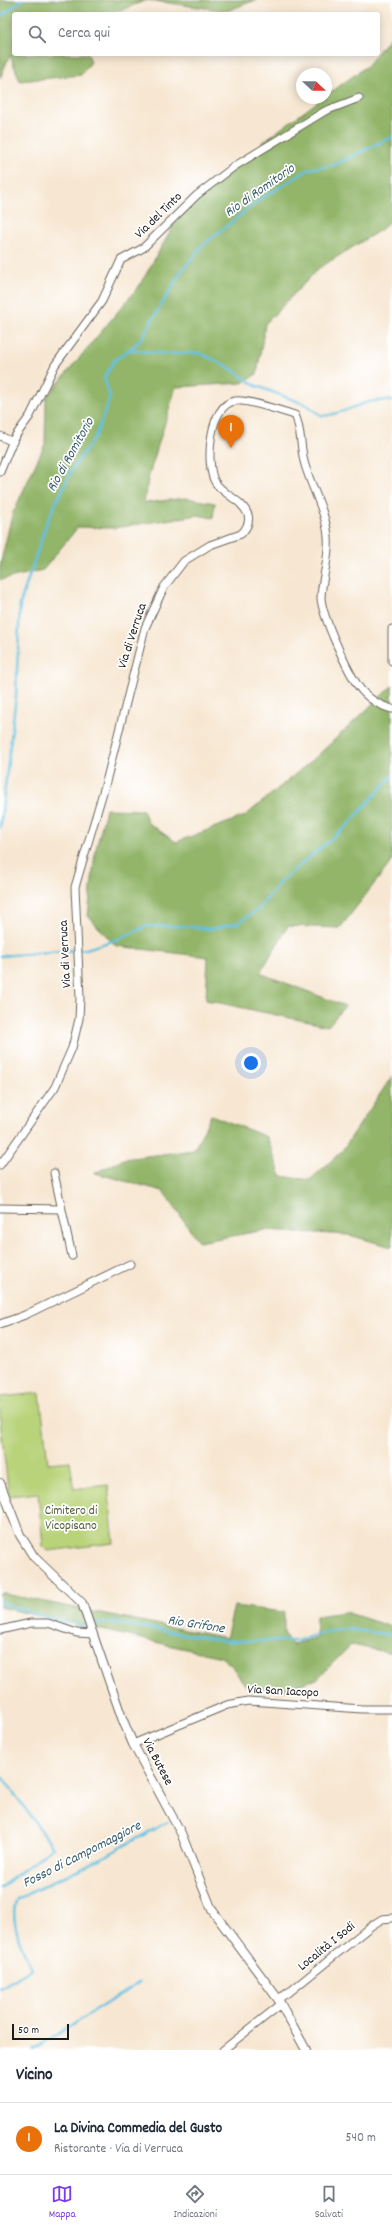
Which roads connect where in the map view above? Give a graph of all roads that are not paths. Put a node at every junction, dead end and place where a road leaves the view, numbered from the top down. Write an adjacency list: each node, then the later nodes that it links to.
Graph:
1 (359, 98): 3 (street, Via del Tinto)
2 (0, 436): 3 (street)
3 (13, 442): 4 (street, Via del Tinto)
4 (0, 472)
5 (392, 629): 6 (street)
6 (392, 662)
7 (392, 709): 8 (street, Via di Verruca)
8 (0, 1165)
9 (54, 1173): 11 (street)
10 (0, 1208): 11 (street)
11 (61, 1209): 12 (street)
12 (72, 1256)
13 (130, 1264): 14 (street)
14 (0, 1324)
15 (0, 1483): 17 (street, Via Butese)
16 (0, 1630): 17 (street)
17 (93, 1634): 19 (street, Via Butese)
18 (392, 1709): 19 (street, Via San Iacopo)
19 (133, 1744): 21 (street, Via Butese)
20 (392, 1918): 21 (street, Località I Sodi)
21 (279, 2002): 22 (street, Località I Sodi); 23 (street, Via Butese)
22 (223, 2050)
23 (306, 2050)

